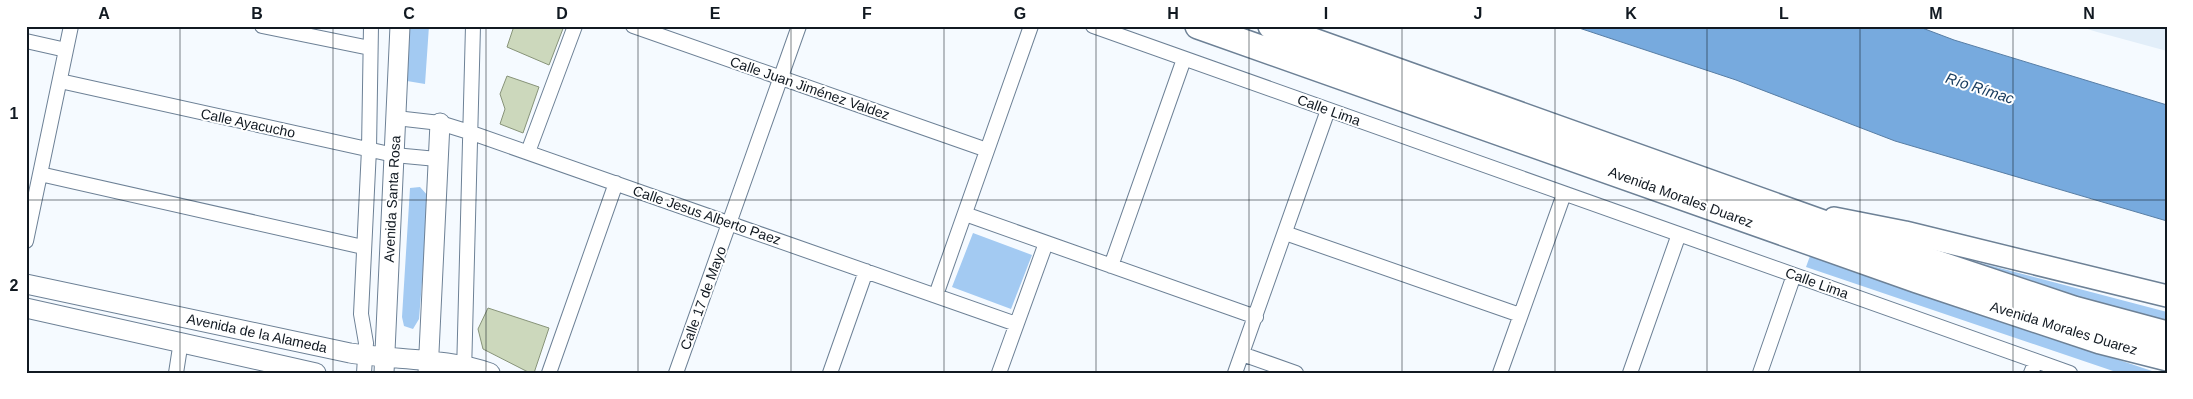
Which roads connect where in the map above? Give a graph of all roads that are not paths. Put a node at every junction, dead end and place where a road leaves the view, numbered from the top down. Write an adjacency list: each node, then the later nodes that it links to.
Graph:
1 (71, 26): 15 (street)
2 (262, 26): 14 (street)
3 (371, 26): 14 (street)
4 (400, 26): 20 (street, Avenida Santa Rosa)
5 (473, 26): 22 (street)
6 (575, 26): 25 (street)
7 (633, 26): 17 (street, Calle Juan Jiménez Valdez)
8 (799, 26): 17 (street, Calle 17 de Mayo)
9 (1031, 26): 24 (street)
10 (1093, 26): 16 (street, Calle Lima)
11 (1198, 26): 54 (highway, Avenida Morales Duarez)
12 (1271, 26): 31 (highway, Avenida Morales Duarez)
13 (26, 41): 15 (street)
14 (370, 48): 23 (street)
15 (66, 50): 18 (street)
16 (1184, 58): 19 (street, Calle Lima); 39 (street)
17 (781, 78): 24 (street, Calle Juan Jiménez Valdez); 33 (street, Calle 17 de Mayo)
18 (60, 81): 23 (street, Calle Ayacucho); 28 (street)
19 (1328, 110): 30 (street, Calle Lima); 34 (street)
20 (396, 118): 21 (street, Calle Jesus Alberto Paez); 26 (street, Avenida Santa Rosa)
21 (440, 123): 22 (street, Calle Jesus Alberto Paez); 27 (street)
22 (469, 132): 25 (street, Calle Jesus Alberto Paez); 59 (street)
23 (369, 149): 26 (street, Calle Ayacucho); 38 (street)
24 (987, 150): 32 (street)
25 (528, 152): 29 (street, Calle Jesus Alberto Paez)
26 (394, 155): 27 (street, Calle Ayacucho); 56 (street, Avenida Santa Rosa)
27 (438, 158): 57 (street)
28 (40, 174): 36 (street); 38 (street)
29 (616, 184): 33 (street, Calle Jesus Alberto Paez); 63 (street)
30 (1564, 194): 35 (street, Calle Lima); 47 (street)
31 (1784, 209): 44 (main road); 51 (highway, Avenida Morales Duarez)
32 (965, 214): 37 (street); 43 (street)
33 (729, 223): 40 (street, Calle Jesus Alberto Paez); 64 (street, Calle 17 de Mayo)
34 (1285, 233): 47 (street); 48 (street)
35 (1679, 234): 41 (street, Calle Lima); 70 (street)
36 (26, 241)
37 (1046, 243): 39 (street); 50 (street)
38 (363, 247): 55 (street)
39 (1111, 266): 48 (street)
40 (866, 271): 43 (street, Calle Jesus Alberto Paez); 65 (street)
41 (1794, 275): 58 (street, Calle Lima); 71 (street)
42 (26, 284): 45 (street, Avenida de la Alameda)
43 (936, 295): 50 (street, Calle Jesus Alberto Paez)
44 (2167, 296)
45 (97, 300): 49 (street); 55 (street, Avenida de la Alameda)
46 (26, 308): 49 (street, Avenida de la Alameda)
47 (1520, 315): 69 (street)
48 (1256, 317): 53 (street)
49 (92, 322): 52 (street, Avenida de la Alameda)
50 (1016, 324): 66 (street)
51 (2167, 334)
52 (181, 341): 60 (street); 61 (street, Avenida de la Alameda)
53 (1242, 354): 67 (street); 68 (street)
54 (2167, 358)
55 (365, 364): 56 (street, Avenida de la Alameda)
56 (385, 366): 57 (street, Avenida de la Alameda)
57 (428, 367): 59 (street, Avenida de la Alameda)
58 (2034, 367): 72 (street, Calle Lima)
59 (464, 370): 62 (street, Avenida de la Alameda)
60 (176, 373)
61 (316, 373)
62 (490, 373)
63 (549, 373)
64 (676, 373)
65 (830, 373)
66 (999, 373)
67 (1235, 373)
68 (1296, 373)
69 (1500, 373)
70 (1630, 373)
71 (1760, 373)
72 (2070, 373)

